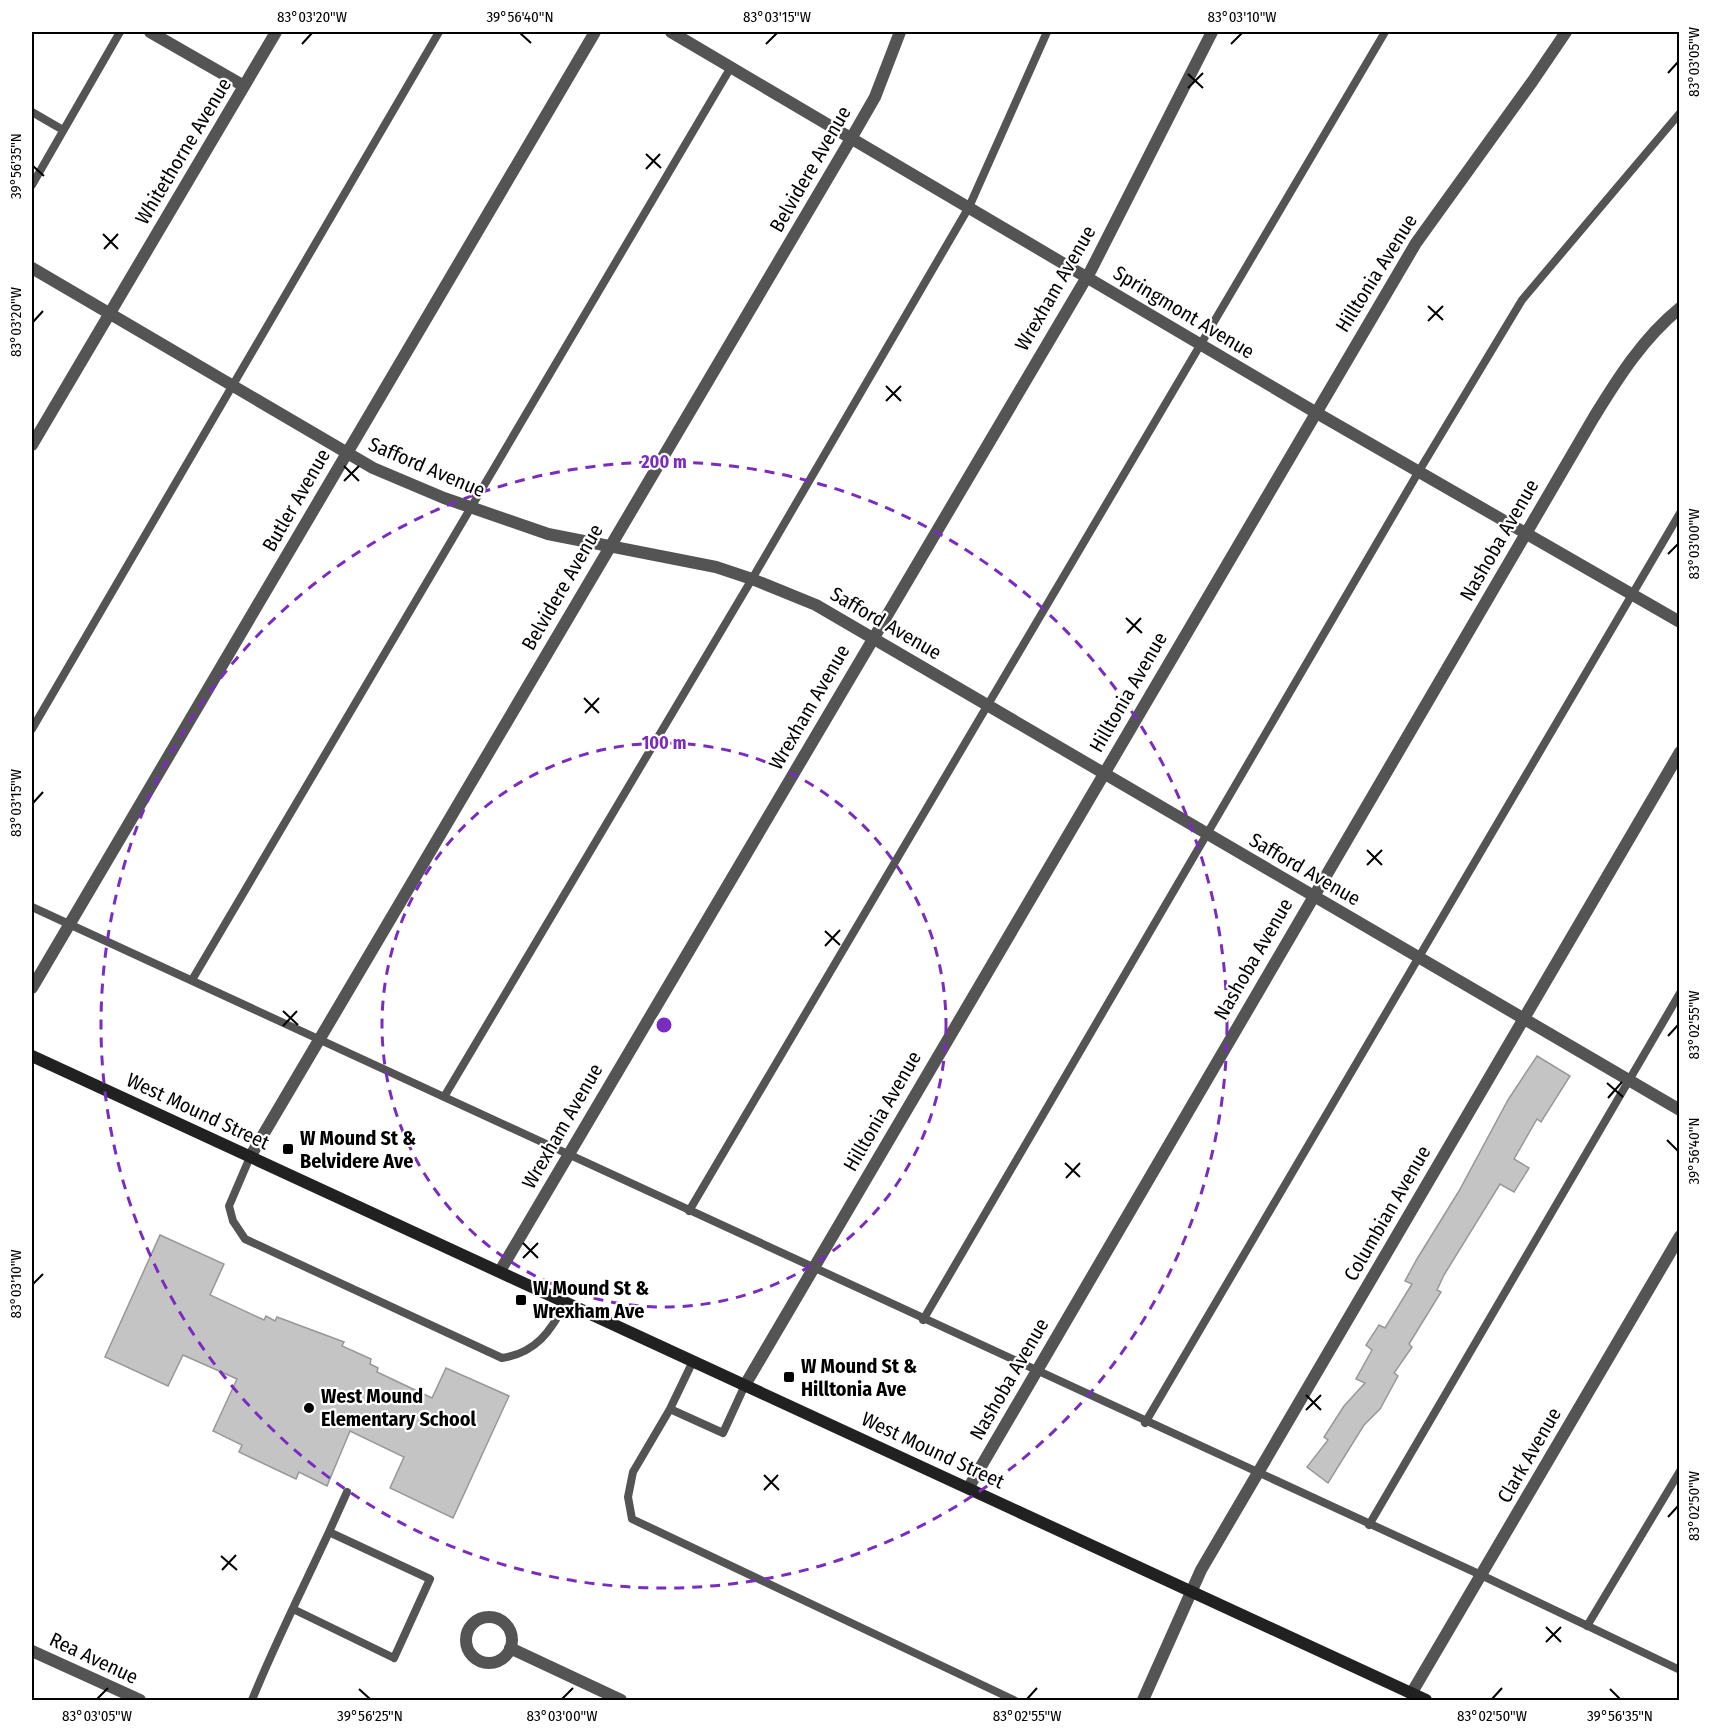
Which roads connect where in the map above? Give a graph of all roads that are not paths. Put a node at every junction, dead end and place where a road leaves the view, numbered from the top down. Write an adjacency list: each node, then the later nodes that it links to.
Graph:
1 (120, 32): 16 (lane)
2 (150, 32): 13 (street)
3 (276, 32): 13 (street, Whitethorne Avenue)
4 (439, 32): 25 (lane)
5 (595, 32): 28 (street, Butler Avenue)
6 (671, 32): 12 (street, Springmont Avenue)
7 (900, 32): 17 (street, Belvidere Avenue)
8 (1047, 32): 19 (lane)
9 (1212, 32): 21 (street, Wrexham Avenue)
10 (1385, 32): 24 (lane)
11 (1566, 32): 26 (street, Hilltonia Avenue)
12 (731, 67): 17 (street, Springmont Avenue); 30 (lane)
13 (244, 86): 23 (street, Whitethorne Avenue)
14 (32, 112): 16 (lane)
15 (1680, 113): 29 (lane)
16 (63, 130): 18 (lane)
17 (852, 137): 19 (street, Springmont Avenue); 33 (street, Belvidere Avenue)
18 (32, 184)
19 (969, 207): 21 (street, Springmont Avenue); 34 (lane)
20 (32, 268): 23 (street, Safford Avenue)
21 (1087, 277): 24 (street, Springmont Avenue); 37 (street, Wrexham Avenue)
22 (1680, 308): 32 (street, Nashoba Avenue)
23 (109, 314): 25 (street, Safford Avenue); 27 (street, Whitethorne Avenue)
24 (1200, 344): 26 (street, Springmont Avenue); 38 (lane)
25 (232, 386): 28 (street, Safford Avenue); 39 (lane)
26 (1315, 412): 29 (street, Springmont Avenue); 41 (street, Hilltonia Avenue)
27 (32, 444)
28 (347, 453): 30 (street, Safford Avenue); 45 (street, Butler Avenue)
29 (1419, 471): 32 (street, Springmont Avenue); 42 (lane)
30 (471, 507): 33 (street, Safford Avenue); 47 (lane)
31 (1680, 513): 35 (lane)
32 (1526, 532): 35 (street, Springmont Avenue); 43 (street, Nashoba Avenue)
33 (609, 546): 34 (street, Safford Avenue); 51 (street, Belvidere Avenue)
34 (752, 579): 37 (street, Safford Avenue); 54 (lane)
35 (1631, 594): 36 (street, Springmont Avenue); 46 (lane)
36 (1680, 622)
37 (872, 637): 38 (street, Safford Avenue); 56 (street, Wrexham Avenue)
38 (988, 706): 41 (street, Safford Avenue); 58 (lane)
39 (32, 729)
40 (1680, 752): 50 (street, Columbian Avenue)
41 (1103, 774): 42 (street, Safford Avenue); 60 (street, Hilltonia Avenue)
42 (1208, 835): 43 (street, Safford Avenue); 63 (lane)
43 (1312, 896): 46 (street, Safford Avenue); 65 (street, Nashoba Avenue)
44 (32, 907): 45 (lane)
45 (69, 924): 47 (lane); 48 (street, Butler Avenue)
46 (1420, 959): 50 (street, Safford Avenue); 68 (lane)
47 (192, 980): 51 (lane)
48 (32, 988)
49 (1680, 993): 53 (lane)
50 (1523, 1019): 53 (street, Safford Avenue); 70 (street, Columbian Avenue)
51 (320, 1038): 54 (lane); 57 (street, Belvidere Avenue)
52 (32, 1056): 57 (street, West Mound Street)
53 (1629, 1080): 55 (street, Safford Avenue); 73 (lane)
54 (444, 1097): 56 (lane)
55 (1680, 1110)
56 (568, 1155): 58 (lane); 61 (street, Wrexham Avenue)
57 (250, 1158): 61 (street, West Mound Street); 62 (lane)
58 (689, 1211): 60 (lane)
59 (1680, 1236): 75 (street, Clark Avenue)
60 (813, 1269): 63 (lane); 66 (street, Hilltonia Avenue)
61 (500, 1271): 62 (street, West Mound Street)
62 (566, 1302): 64 (street, West Mound Street)
63 (923, 1320): 65 (lane)
64 (693, 1361): 66 (street, West Mound Street); 67 (lane)
65 (1036, 1372): 68 (lane); 71 (street, Nashoba Avenue)
66 (745, 1385): 67 (lane); 71 (street, West Mound Street)
67 (670, 1409): 86 (lane)
68 (1145, 1423): 70 (lane)
69 (1680, 1471): 78 (lane)
70 (1257, 1474): 73 (lane); 76 (street, Columbian Avenue)
71 (969, 1487): 76 (street, West Mound Street)
72 (348, 1492): 74 (lane)
73 (1370, 1525): 75 (lane)
74 (329, 1532): 77 (lane); 77 (lane)
75 (1481, 1575): 78 (lane); 82 (street, Clark Avenue)
76 (1191, 1590): 82 (street, West Mound Street); 87 (street, Columbian Avenue)
77 (292, 1609): 84 (lane)
78 (1587, 1626): 81 (lane)
79 (510, 1648): 85 (street)
80 (32, 1651): 83 (street, Rea Avenue)
81 (1680, 1670)
82 (1411, 1694): 88 (street, West Mound Street)
83 (140, 1701)
84 (252, 1701)
85 (621, 1701)
86 (1014, 1701)
87 (1143, 1701)
88 (1426, 1701)

